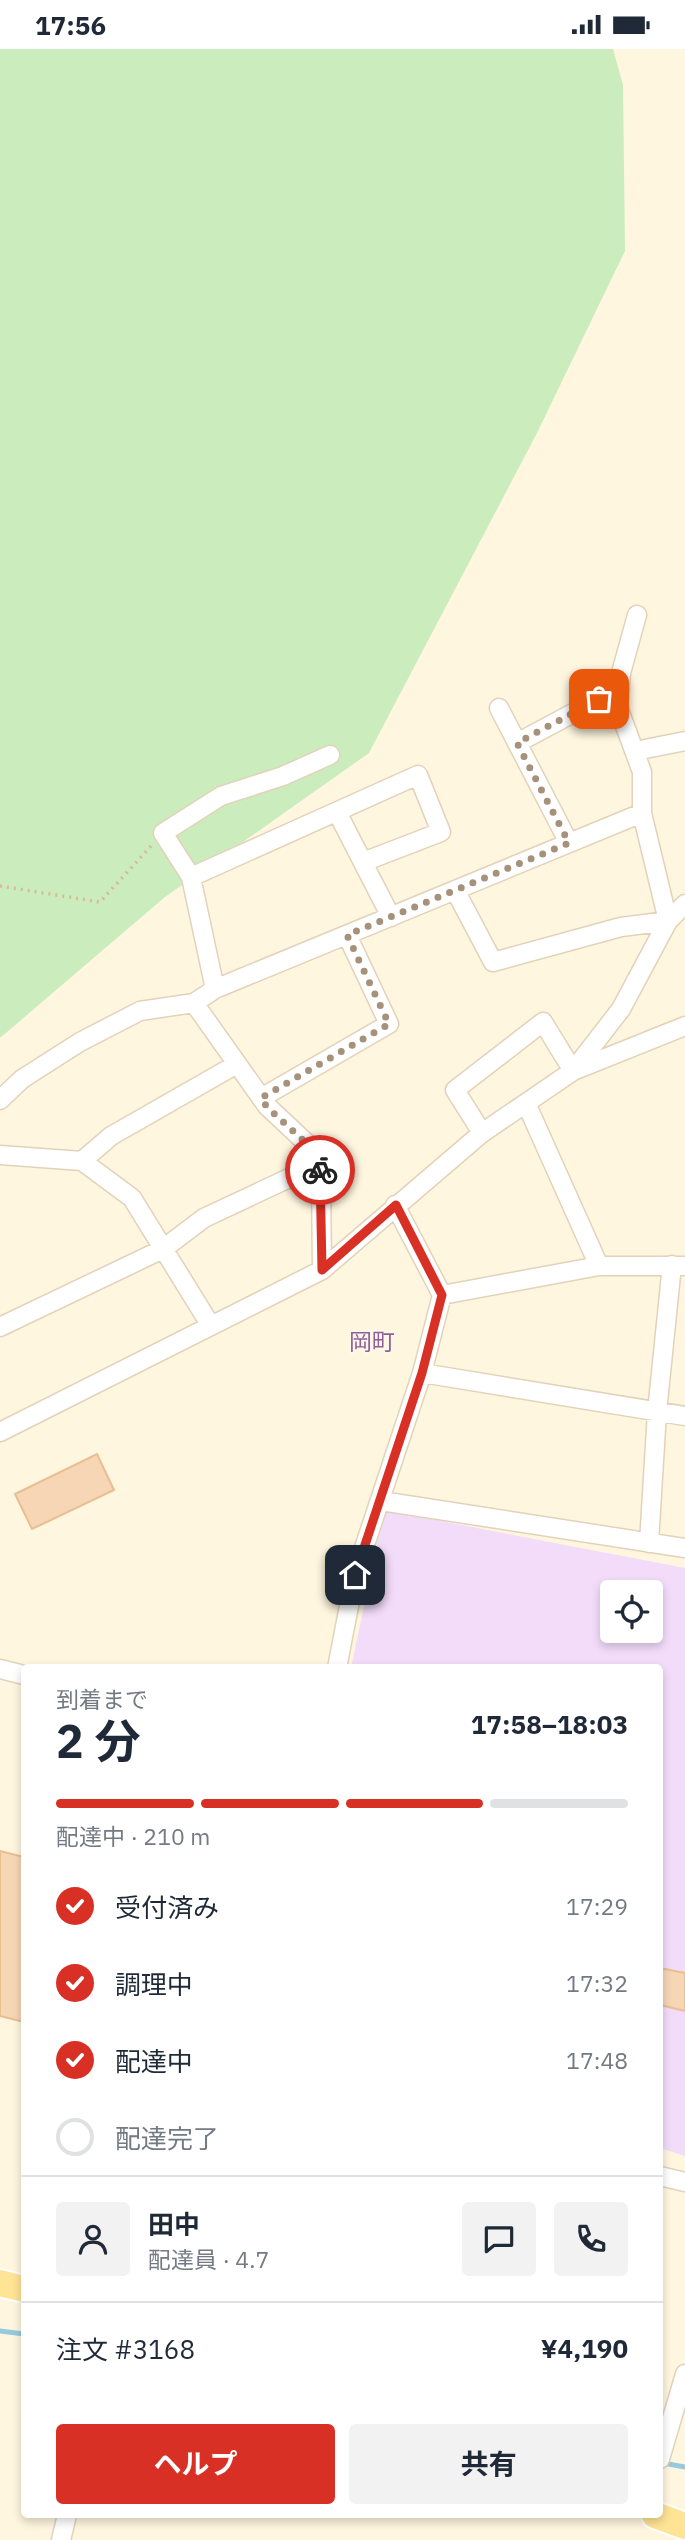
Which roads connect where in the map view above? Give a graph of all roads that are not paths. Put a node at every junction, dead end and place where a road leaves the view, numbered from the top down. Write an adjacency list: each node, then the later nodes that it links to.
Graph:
1 (637, 615): 2 (street)
2 (620, 688): 5 (street); 6 (street)
3 (499, 708): 5 (street)
4 (685, 741): 6 (street)
5 (517, 743): 10 (street)
6 (635, 751): 9 (street)
7 (330, 755): 12 (street)
8 (337, 812): 11 (street); 11 (street); 12 (street)
9 (642, 813): 10 (street); 16 (street)
10 (569, 843): 13 (street)
11 (363, 862): 15 (street)
12 (191, 877): 18 (street)
13 (455, 890): 15 (street); 16 (street)
14 (685, 904): 16 (street)
15 (391, 916): 17 (street)
16 (668, 921): 22 (street)
17 (347, 935): 18 (street); 23 (street)
18 (215, 989): 19 (street)
19 (194, 1003): 21 (street); 24 (street)
20 (685, 1026): 22 (street)
21 (237, 1064): 23 (street); 28 (street)
22 (573, 1071): 25 (street); 26 (street)
23 (261, 1098): 29 (street)
24 (0, 1100)
25 (526, 1103): 26 (street); 33 (street)
26 (481, 1133): 30 (street)
27 (0, 1155): 28 (street)
28 (82, 1161): 31 (street)
29 (319, 1164): 31 (street); 34 (street)
30 (396, 1205): 34 (street); 35 (street)
31 (163, 1249): 36 (street); 37 (street)
32 (678, 1265): 33 (street); 39 (street)
33 (599, 1266): 35 (street)
34 (322, 1270): 36 (street)
35 (442, 1295): 38 (street)
36 (211, 1326): 41 (street)
37 (0, 1327)
38 (422, 1373): 39 (street); 42 (street)
39 (657, 1412): 40 (street); 43 (street)
40 (685, 1416)
41 (0, 1432)
42 (381, 1501): 43 (street); 45 (street)
43 (649, 1543): 44 (street)
44 (685, 1548)
45 (338, 1664)
46 (0, 1669): 47 (street)
47 (21, 1674)
48 (663, 2177): 49 (street)
49 (685, 2182)
50 (0, 2283): 51 (main road)
51 (21, 2288)
52 (685, 2374): 53 (street)
53 (663, 2449)
54 (66, 2518): 57 (street)
55 (663, 2518): 56 (main road)
56 (685, 2526)
57 (61, 2540)

